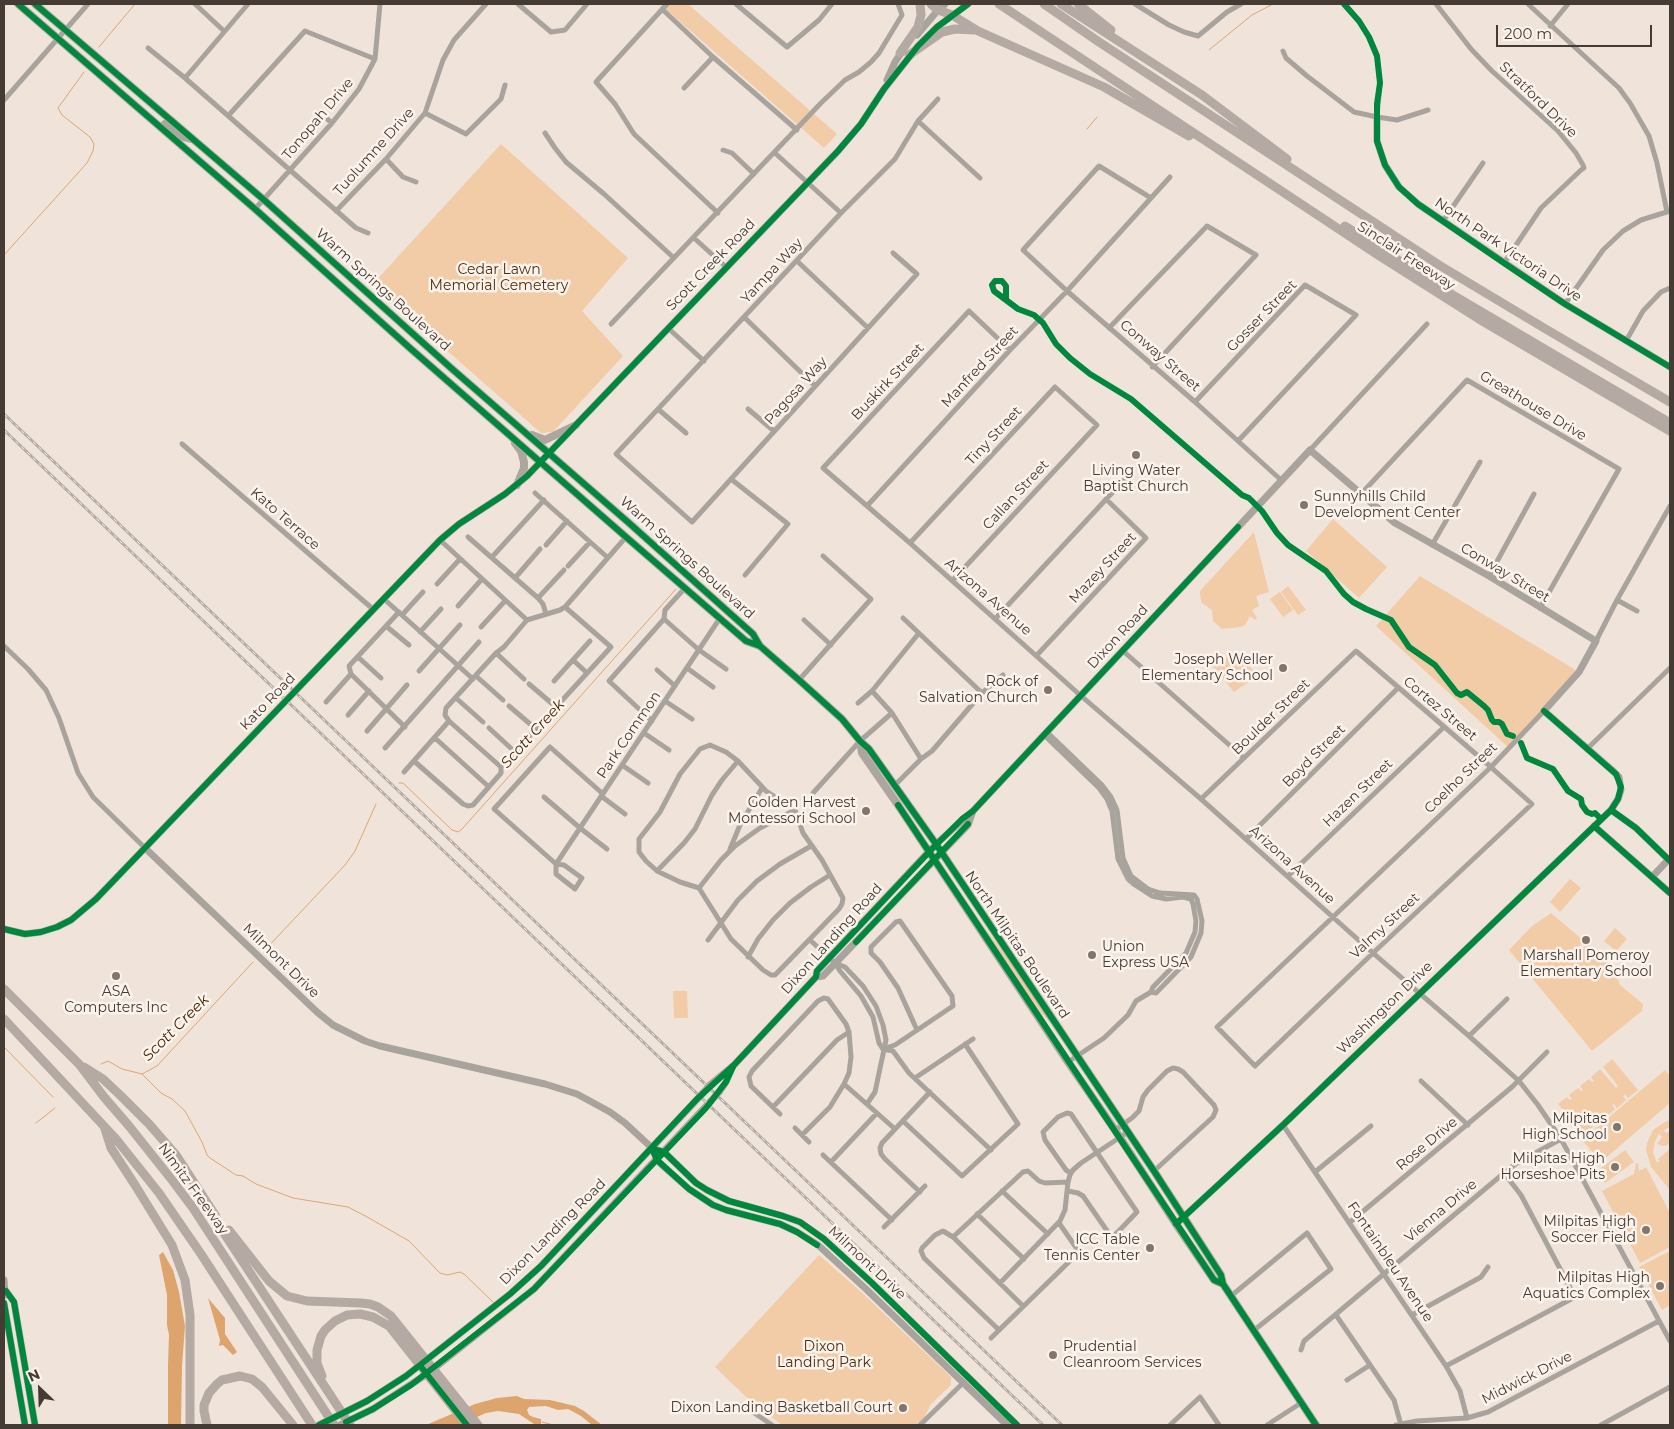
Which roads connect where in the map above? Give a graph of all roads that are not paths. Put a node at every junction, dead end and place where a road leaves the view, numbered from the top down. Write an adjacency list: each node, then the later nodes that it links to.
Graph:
1 (18, 4): 37 (main road, Warm Springs Boulevard)
2 (35, 4): 34 (main road, Warm Springs Boulevard)
3 (88, 4): 34 (street)
4 (195, 4): 35 (street)
5 (248, 4): 35 (street)
6 (380, 4): 42 (street, Tonopah Drive)
7 (486, 4): 51 (street, Tuolumne Drive)
8 (518, 4): 9 (street)
9 (586, 4)
10 (667, 4): 29 (street)
11 (736, 4): 30 (street)
12 (748, 4): 30 (street)
13 (832, 4): 30 (street)
14 (898, 4): 57 (street)
15 (920, 4): 40 (highway)
16 (968, 4): 31 (street, Scott Creek Road)
17 (999, 4): 32 (highway)
18 (1009, 4): 32 (highway)
19 (1044, 4): 28 (highway)
20 (1078, 4): 43 (highway)
21 (1135, 4): 22 (street)
22 (1241, 4)
23 (1344, 4): 54 (street)
24 (1436, 4): 85 (street, Stratford Drive)
25 (1528, 4): 33 (street)
26 (1568, 4): 33 (street)
27 (938, 6): 31 (highway); 40 (street, Scott Creek Road)
28 (1059, 8): 43 (highway); 69 (highway, Sinclair Freeway)
29 (662, 9): 41 (street); 77 (street)
30 (742, 10)
31 (952, 15): 36 (highway); 40 (street, Scott Creek Road)
32 (1022, 15): 68 (highway, Sinclair Freeway); 106 (highway)
33 (1550, 26): 76 (street)
34 (66, 31): 37 (street); 59 (main road, Warm Springs Boulevard)
35 (224, 31): 44 (street)
36 (978, 31): 40 (highway); 68 (highway)
37 (58, 39): 48 (street); 53 (main road, Warm Springs Boulevard)
38 (148, 48): 44 (street)
39 (1283, 51): 54 (street)
40 (905, 54): 71 (street, Scott Creek Road)
41 (713, 56): 46 (street); 57 (street)
42 (375, 58): 52 (street); 56 (street, Tonopah Drive)
43 (1159, 66): 69 (highway)
44 (185, 78): 52 (street)
45 (504, 85): 51 (street)
46 (684, 88)
47 (938, 99): 55 (street, Yampa Way)
48 (4, 100)
49 (1428, 110): 54 (street)
50 (319, 112): 56 (street)
51 (424, 113): 62 (street, Tuolumne Drive)
52 (228, 116): 64 (street)
53 (149, 117): 59 (main road); 74 (main road, Warm Springs Boulevard)
54 (1377, 117): 79 (street, North Park Victoria Drive)
55 (918, 121): 67 (street); 78 (street, Yampa Way)
56 (332, 123): 64 (street, Tonopah Drive)
57 (797, 130): 61 (street)
58 (545, 133): 83 (street)
59 (193, 140): 73 (main road, Warm Springs Boulevard)
60 (722, 150): 65 (street)
61 (775, 153): 65 (street); 71 (street)
62 (386, 159): 70 (street); 75 (street, Tuolumne Drive)
63 (1483, 163): 79 (street)
64 (290, 170): 73 (street, Tonopah Drive); 75 (street)
65 (754, 174): 77 (street)
66 (1170, 177): 72 (street, Manfred Street)
67 (980, 178)
68 (1263, 178): 112 (highway, Sinclair Freeway)
69 (1309, 180): 103 (highway, Sinclair Freeway)
70 (416, 182)
71 (808, 183): 78 (street); 86 (street, Scott Creek Road)
72 (1151, 198): 88 (street, Manfred Street); 88 (street, Conway Street)
73 (263, 200): 74 (street, Tonopah Drive); 110 (main road, Warm Springs Boulevard)
74 (255, 208): 109 (main road, Warm Springs Boulevard)
75 (336, 211): 80 (street)
76 (1669, 212): 89 (street)
77 (718, 213): 81 (street)
78 (842, 213): 84 (street, Yampa Way)
79 (1443, 221): 85 (street, North Park Victoria Drive)
80 (368, 233)
81 (694, 238): 83 (street); 86 (street)
82 (893, 253): 94 (street, Pagosa Way)
83 (674, 258): 91 (street)
84 (797, 261): 90 (street, Yampa Way); 94 (street)
85 (1504, 263): 89 (street, North Park Victoria Drive)
86 (726, 267): 93 (street, Scott Creek Road)
87 (1670, 288): 96 (street)
88 (1067, 291): 95 (street, Conway Street); 97 (street, Manfred Street)
89 (1565, 304): 96 (street, North Park Victoria Drive)
90 (744, 318): 98 (street, Yampa Way); 101 (street)
91 (611, 324)
92 (1427, 324): 116 (street, Dixon Road)
93 (668, 328): 98 (street); 107 (street, Scott Creek Road)
94 (868, 328): 101 (street, Pagosa Way)
95 (1109, 328): 99 (street, Conway Street); 99 (street)
96 (1626, 342): 100 (street, North Park Victoria Drive)
97 (1010, 350): 120 (street, Buskirk Street); 130 (street, Manfred Street)
98 (704, 360): 104 (street, Yampa Way)
99 (1152, 367): 102 (street, Conway Street)
100 (1670, 367)
101 (815, 386): 111 (street, Pagosa Way)
102 (1195, 402): 114 (street, Conway Street); 114 (street, Gosser Street)
103 (1670, 402)
104 (658, 409): 113 (street); 133 (street, Yampa Way)
105 (748, 409): 111 (street)
106 (1670, 423)
107 (576, 425): 110 (main road); 117 (street, Scott Creek Road)
108 (1097, 425): 138 (street, Tiny Street); 152 (street, Callan Street)
109 (504, 430): 118 (main road, Warm Springs Boulevard); 124 (main road)
110 (522, 430): 117 (main road, Warm Springs Boulevard)
111 (774, 431): 121 (street, Pagosa Way)
112 (1670, 431)
113 (686, 433)
114 (1238, 441): 123 (street, Conway Street)
115 (182, 444): 164 (street, Kato Terrace)
116 (1310, 450): 123 (street, Dixon Road); 126 (street, Conway Street)
117 (549, 453): 118 (street, Scott Creek Road); 145 (main road, Warm Springs Boulevard)
118 (541, 462): 124 (street, Kato Road); 135 (main road, Warm Springs Boulevard)
119 (1480, 462): 140 (street)
120 (823, 468): 130 (street, Arizona Avenue)
121 (731, 479): 133 (street, Pagosa Way); 148 (street)
122 (1124, 480): 128 (street)
123 (1281, 480): 189 (street, Dixon Road)
124 (518, 485): 136 (street, Kato Road)
125 (535, 493): 129 (street)
126 (1361, 494): 140 (street, Conway Street); 162 (street, Greathouse Drive)
127 (1534, 494): 149 (street)
128 (1106, 499): 171 (street); 192 (street, Mazey Street)
129 (544, 500): 132 (street); 143 (street)
130 (867, 506): 138 (street, Arizona Avenue)
131 (1670, 506): 158 (street, Coelho Street)
132 (567, 521): 137 (street); 139 (street)
133 (692, 522)
134 (468, 537): 143 (street)
135 (626, 537): 144 (street); 145 (main road); 154 (main road, Warm Springs Boulevard)
136 (440, 540): 146 (street); 157 (street, Kato Road)
137 (590, 542): 144 (street); 156 (street)
138 (910, 543): 152 (street, Arizona Avenue)
139 (546, 545)
140 (1432, 545): 149 (street, Conway Street)
141 (540, 549): 150 (street)
142 (823, 556): 183 (street)
143 (492, 557): 150 (street)
144 (607, 557): 161 (street)
145 (666, 558): 147 (main road, Warm Springs Boulevard)
146 (460, 559): 151 (street); 153 (street)
147 (676, 567): 168 (main road); 179 (main road, Warm Springs Boulevard)
148 (746, 575)
149 (1489, 576): 162 (street, Conway Street)
150 (515, 578): 156 (street)
151 (482, 579): 159 (street); 160 (street)
152 (952, 581): 171 (street, Arizona Avenue)
153 (437, 584)
154 (685, 588): 168 (main road, Warm Springs Boulevard); 170 (street)
155 (423, 592): 166 (street)
156 (538, 598): 167 (street)
157 (384, 599): 164 (street, Kato Road); 166 (street)
158 (1617, 600): 165 (street); 181 (street, Coelho Street)
159 (505, 601): 172 (street); 176 (street)
160 (458, 606)
161 (565, 607): 167 (street); 201 (street)
162 (1540, 608): 181 (street, Conway Street)
163 (441, 609): 177 (street)
164 (374, 610): 272 (street, Kato Road)
165 (1638, 611)
166 (400, 614): 175 (street); 177 (street)
167 (546, 614): 172 (street)
168 (720, 618): 179 (main road); 186 (main road, Warm Springs Boulevard); 188 (street, Park Common)
169 (903, 618): 178 (street)
170 (664, 619): 188 (street); 231 (street)
171 (995, 619): 192 (street, Arizona Avenue)
172 (527, 620): 191 (street)
173 (804, 620): 183 (street)
174 (460, 625): 187 (street)
175 (386, 626): 185 (street); 193 (street)
176 (481, 627)
177 (420, 632): 187 (street)
178 (919, 633): 215 (street); 216 (street)
179 (755, 638): 186 (main road, Warm Springs Boulevard)
180 (590, 640): 194 (street)
181 (1596, 641): 226 (street, Coelho Street)
182 (479, 642): 195 (street)
183 (831, 645): 207 (street)
184 (4, 646): 272 (street, Milmont Drive)
185 (409, 646)
186 (760, 646): 207 (main road, North Milpitas Boulevard)
187 (439, 649): 195 (street); 200 (street)
188 (699, 650): 196 (street, Park Common); 198 (street)
189 (1122, 650): 217 (street, Dixon Road); 246 (street)
190 (1356, 651): 213 (street, Cortez Street); 246 (street, Boulder Street)
191 (496, 653): 205 (street); 206 (street)
192 (1037, 655): 217 (street, Arizona Avenue)
193 (358, 657): 202 (street); 204 (street)
194 (573, 660): 201 (street); 208 (street)
195 (458, 665): 205 (street); 234 (street)
196 (687, 668): 211 (street, Park Common); 212 (street)
197 (1670, 668): 243 (street)
198 (726, 669)
199 (658, 670): 211 (street)
200 (419, 671)
201 (587, 673): 224 (street)
202 (351, 674): 214 (street); 221 (street)
203 (1003, 675): 216 (street)
204 (381, 678)
205 (474, 678): 218 (street); 219 (street)
206 (524, 679)
207 (799, 680): 241 (main road, North Milpitas Boulevard)
208 (554, 681)
209 (529, 684): 224 (street)
210 (407, 685): 225 (street)
211 (675, 686): 220 (street, Park Common)
212 (713, 686)
213 (1398, 688): 233 (street, Cortez Street); 269 (street, Boyd Street)
214 (368, 691): 225 (street); 228 (street)
215 (872, 692): 222 (street); 227 (street)
216 (982, 692): 247 (street)
217 (1080, 695): 239 (street, Dixon Road); 261 (street, Arizona Avenue)
218 (456, 698): 230 (street); 232 (street)
219 (503, 700)
220 (665, 701): 229 (street); 231 (street, Park Common)
221 (326, 702)
222 (858, 703)
223 (509, 706): 236 (street)
224 (556, 708): 236 (street)
225 (386, 709): 234 (street); 237 (street)
226 (1544, 711): 243 (street); 252 (street, Coelho Street)
227 (892, 713): 241 (street); 247 (street)
228 (348, 715)
229 (692, 719)
230 (449, 721): 240 (street); 251 (street)
231 (652, 721): 238 (street, Park Common)
232 (483, 722)
233 (1444, 726): 252 (street, Cortez Street); 282 (street, Hazen Street)
234 (405, 727): 242 (street)
235 (489, 728): 245 (street)
236 (536, 729): 245 (street)
237 (367, 731)
238 (644, 733): 244 (street); 250 (street, Park Common)
239 (1045, 734): 265 (street, Dixon Road); 305 (street)
240 (435, 738): 248 (street); 256 (street)
241 (860, 742): 255 (main road, North Milpitas Boulevard); 258 (street); 275 (main road, North Milpitas Boulevard)
242 (385, 748)
243 (1588, 748): 264 (street)
244 (669, 750)
245 (515, 752): 251 (street)
246 (1244, 758): 261 (street, Boulder Street)
247 (921, 759): 255 (street)
248 (414, 761): 253 (street); 256 (street)
249 (738, 761): 257 (street); 280 (street); 280 (street)
250 (622, 765): 254 (street); 259 (street, Park Common)
251 (501, 767): 256 (street)
252 (1491, 767): 262 (street, Cortez Street); 286 (street, Coelho Street)
253 (404, 772)
254 (648, 783)
255 (894, 786): 270 (main road, North Milpitas Boulevard)
256 (489, 787)
257 (762, 788): 263 (street); 274 (street)
258 (812, 793)
259 (602, 795): 266 (street); 268 (street, Park Common); 279 (street)
260 (544, 797): 268 (street)
261 (1201, 799): 269 (street, Arizona Avenue)
262 (1532, 804): 291 (street, Valmy Street)
263 (796, 810): 271 (street); 274 (street)
264 (1611, 810): 267 (street, Washington Drive); 278 (street)
265 (973, 811): 270 (street, Dixon Road); 276 (street, Dixon Road)
266 (625, 814)
267 (1594, 826): 283 (street); 295 (street, Washington Drive)
268 (580, 828): 273 (street); 279 (street, Park Common)
269 (1246, 839): 282 (street, Arizona Avenue)
270 (936, 844): 275 (street, Dixon Road); 276 (main road, North Milpitas Boulevard)
271 (811, 846): 281 (street); 287 (street)
272 (145, 848): 288 (street, Kato Road); 333 (street, Milmont Drive)
273 (607, 849)
274 (729, 852): 284 (street)
275 (929, 852): 277 (main road, North Milpitas Boulevard); 293 (street, Dixon Landing Road)
276 (941, 853): 277 (street, Dixon Landing Road); 305 (main road, North Milpitas Boulevard)
277 (934, 860): 293 (street, Dixon Landing Road); 306 (main road, North Milpitas Boulevard)
278 (1670, 860): 283 (street)
279 (556, 864): 279 (street)
280 (657, 870): 284 (street)
281 (830, 875): 290 (street); 292 (street)
282 (1288, 876): 286 (street, Arizona Avenue)
283 (1652, 878): 285 (street)
284 (699, 888): 287 (street)
285 (1670, 893)
286 (1333, 917): 291 (street, Arizona Avenue); 309 (street, Coelho Street)
287 (721, 924): 289 (street); 292 (street)
288 (4, 929)
289 (708, 940)
290 (810, 940): 292 (street); 293 (street)
291 (1373, 953): 295 (street, Arizona Avenue); 309 (street, Valmy Street)
292 (748, 957)
293 (833, 960): 303 (street); 303 (street); 308 (street, Dixon Landing Road)
294 (4, 989): 307 (highway, Nimitz Freeway)
295 (1419, 994): 300 (street, Arizona Avenue); 321 (street, Washington Drive)
296 (1507, 999): 300 (street)
297 (4, 1019): 323 (highway)
298 (917, 1030): 298 (street); 303 (street)
299 (849, 1032): 313 (street); 316 (street); 316 (street)
300 (1469, 1036): 312 (street, Arizona Avenue)
301 (973, 1039): 302 (street)
302 (965, 1044): 310 (street); 334 (street)
303 (883, 1049): 310 (street); 315 (street)
304 (1548, 1052): 312 (street, Rose Drive)
305 (1076, 1057): 306 (street); 320 (main road, North Milpitas Boulevard)
306 (1068, 1062): 327 (main road, North Milpitas Boulevard)
307 (79, 1064): 350 (highway); 396 (highway, Nimitz Freeway)
308 (734, 1065): 333 (street, Dixon Landing Road, bridge); 335 (street, Dixon Landing Road, bridge)
309 (1255, 1066)
310 (915, 1078): 314 (street)
311 (1421, 1081): 322 (street)
312 (1519, 1081): 322 (street, Rose Drive); 331 (street, Arizona Avenue)
313 (844, 1084): 315 (street); 329 (street)
314 (930, 1092): 319 (street); 334 (street)
315 (867, 1104): 317 (street)
316 (773, 1107): 318 (street)
317 (877, 1113): 326 (street); 339 (street)
318 (780, 1114)
319 (903, 1121): 326 (street); 334 (street)
320 (1123, 1125): 327 (street); 328 (main road, North Milpitas Boulevard); 340 (street)
321 (1283, 1125): 341 (street, Fontainbleu Avenue); 351 (street, Washington Drive)
322 (1468, 1125): 354 (street, Rose Drive)
323 (104, 1126): 391 (highway); 394 (highway)
324 (1371, 1126): 341 (street)
325 (796, 1128): 329 (street)
326 (895, 1130): 348 (street)
327 (1115, 1130): 330 (main road, North Milpitas Boulevard)
328 (1128, 1132): 330 (street); 340 (main road, North Milpitas Boulevard)
329 (802, 1135): 332 (street)
330 (1120, 1138): 336 (street); 355 (main road, North Milpitas Boulevard)
331 (1560, 1138): 343 (street, Vienna Drive); 371 (street, Arizona Avenue)
332 (809, 1142)
333 (652, 1148): 335 (street, Milmont Drive); 338 (street, Milmont Drive); 377 (street, Dixon Landing Road)
334 (991, 1150)
335 (664, 1152): 338 (street, Dixon Landing Road); 381 (street, Milmont Drive)
336 (1097, 1152): 342 (street); 342 (street); 347 (street)
337 (823, 1155): 339 (street)
338 (657, 1160): 380 (street, Dixon Landing Road); 381 (street, Milmont Drive)
339 (831, 1162): 352 (street)
340 (1154, 1170): 351 (main road, North Milpitas Boulevard)
341 (1315, 1172): 354 (street, Fontainbleu Avenue)
342 (1071, 1173): 344 (street)
343 (1504, 1173): 361 (street, Vienna Drive); 379 (street)
344 (1068, 1182): 346 (street); 347 (street)
345 (926, 1186): 348 (street)
346 (1002, 1191): 349 (street); 357 (street)
347 (1068, 1191): 353 (street)
348 (920, 1192): 352 (street)
349 (977, 1214): 358 (street); 359 (street)
350 (215, 1215): 377 (highway); 387 (highway)
351 (1184, 1218): 355 (street, Washington Drive); 364 (main road, North Milpitas Boulevard)
352 (892, 1220): 356 (street)
353 (1059, 1223): 357 (street); 368 (street)
354 (1349, 1223): 361 (street, Fontainbleu Avenue)
355 (1176, 1224): 364 (main road, North Milpitas Boulevard)
356 (884, 1228)
357 (1048, 1234): 359 (street)
358 (953, 1237): 363 (street); 372 (street)
359 (1024, 1259): 363 (street)
360 (1488, 1267): 370 (street)
361 (1383, 1274): 369 (street, Vienna Drive); 370 (street, Fontainbleu Avenue)
362 (4, 1280): 365 (street)
363 (1000, 1282): 368 (street)
364 (1223, 1284): 366 (main road, North Milpitas Boulevard)
365 (6, 1291): 367 (street); 390 (street)
366 (1231, 1296): 373 (main road, North Milpitas Boulevard); 373 (street)
367 (4, 1303): 389 (street)
368 (1023, 1306): 372 (street)
369 (1336, 1315): 376 (street, Vienna Drive); 378 (street)
370 (1412, 1315): 379 (street, Fontainbleu Avenue)
371 (1659, 1321): 375 (street, Arizona Avenue); 388 (street, Midwick Drive)
372 (999, 1330): 374 (street)
373 (1253, 1331): 385 (main road, North Milpitas Boulevard)
374 (991, 1338)
375 (1670, 1341)
376 (1301, 1350)
377 (423, 1362): 380 (highway); 387 (highway); 395 (street, Dixon Landing Road, bridge)
378 (1370, 1365): 382 (street); 409 (street)
379 (1446, 1366): 388 (street, Fontainbleu Avenue)
380 (430, 1371): 384 (highway); 397 (street, Dixon Landing Road, bridge)
381 (965, 1380): 402 (street); 403 (street, Milmont Drive); 404 (street, Milmont Drive)
382 (1347, 1380)
383 (1670, 1387): 410 (street)
384 (455, 1403): 399 (highway); 400 (highway)
385 (1301, 1403): 407 (street); 408 (main road, North Milpitas Boulevard)
386 (741, 1405): 401 (street)
387 (338, 1407): 398 (highway)
388 (1467, 1418): 409 (street, Midwick Drive)
389 (25, 1425)
390 (36, 1425)
391 (190, 1425)
392 (207, 1425): 393 (highway)
393 (293, 1425)
394 (312, 1425)
395 (319, 1425)
396 (334, 1425)
397 (340, 1425)
398 (350, 1425)
399 (467, 1425)
400 (478, 1425)
401 (772, 1425)
402 (920, 1425)
403 (1007, 1425)
404 (1017, 1425)
405 (1170, 1425): 406 (street)
406 (1219, 1425)
407 (1267, 1425)
408 (1316, 1425)
409 (1399, 1425)
410 (1602, 1425)

